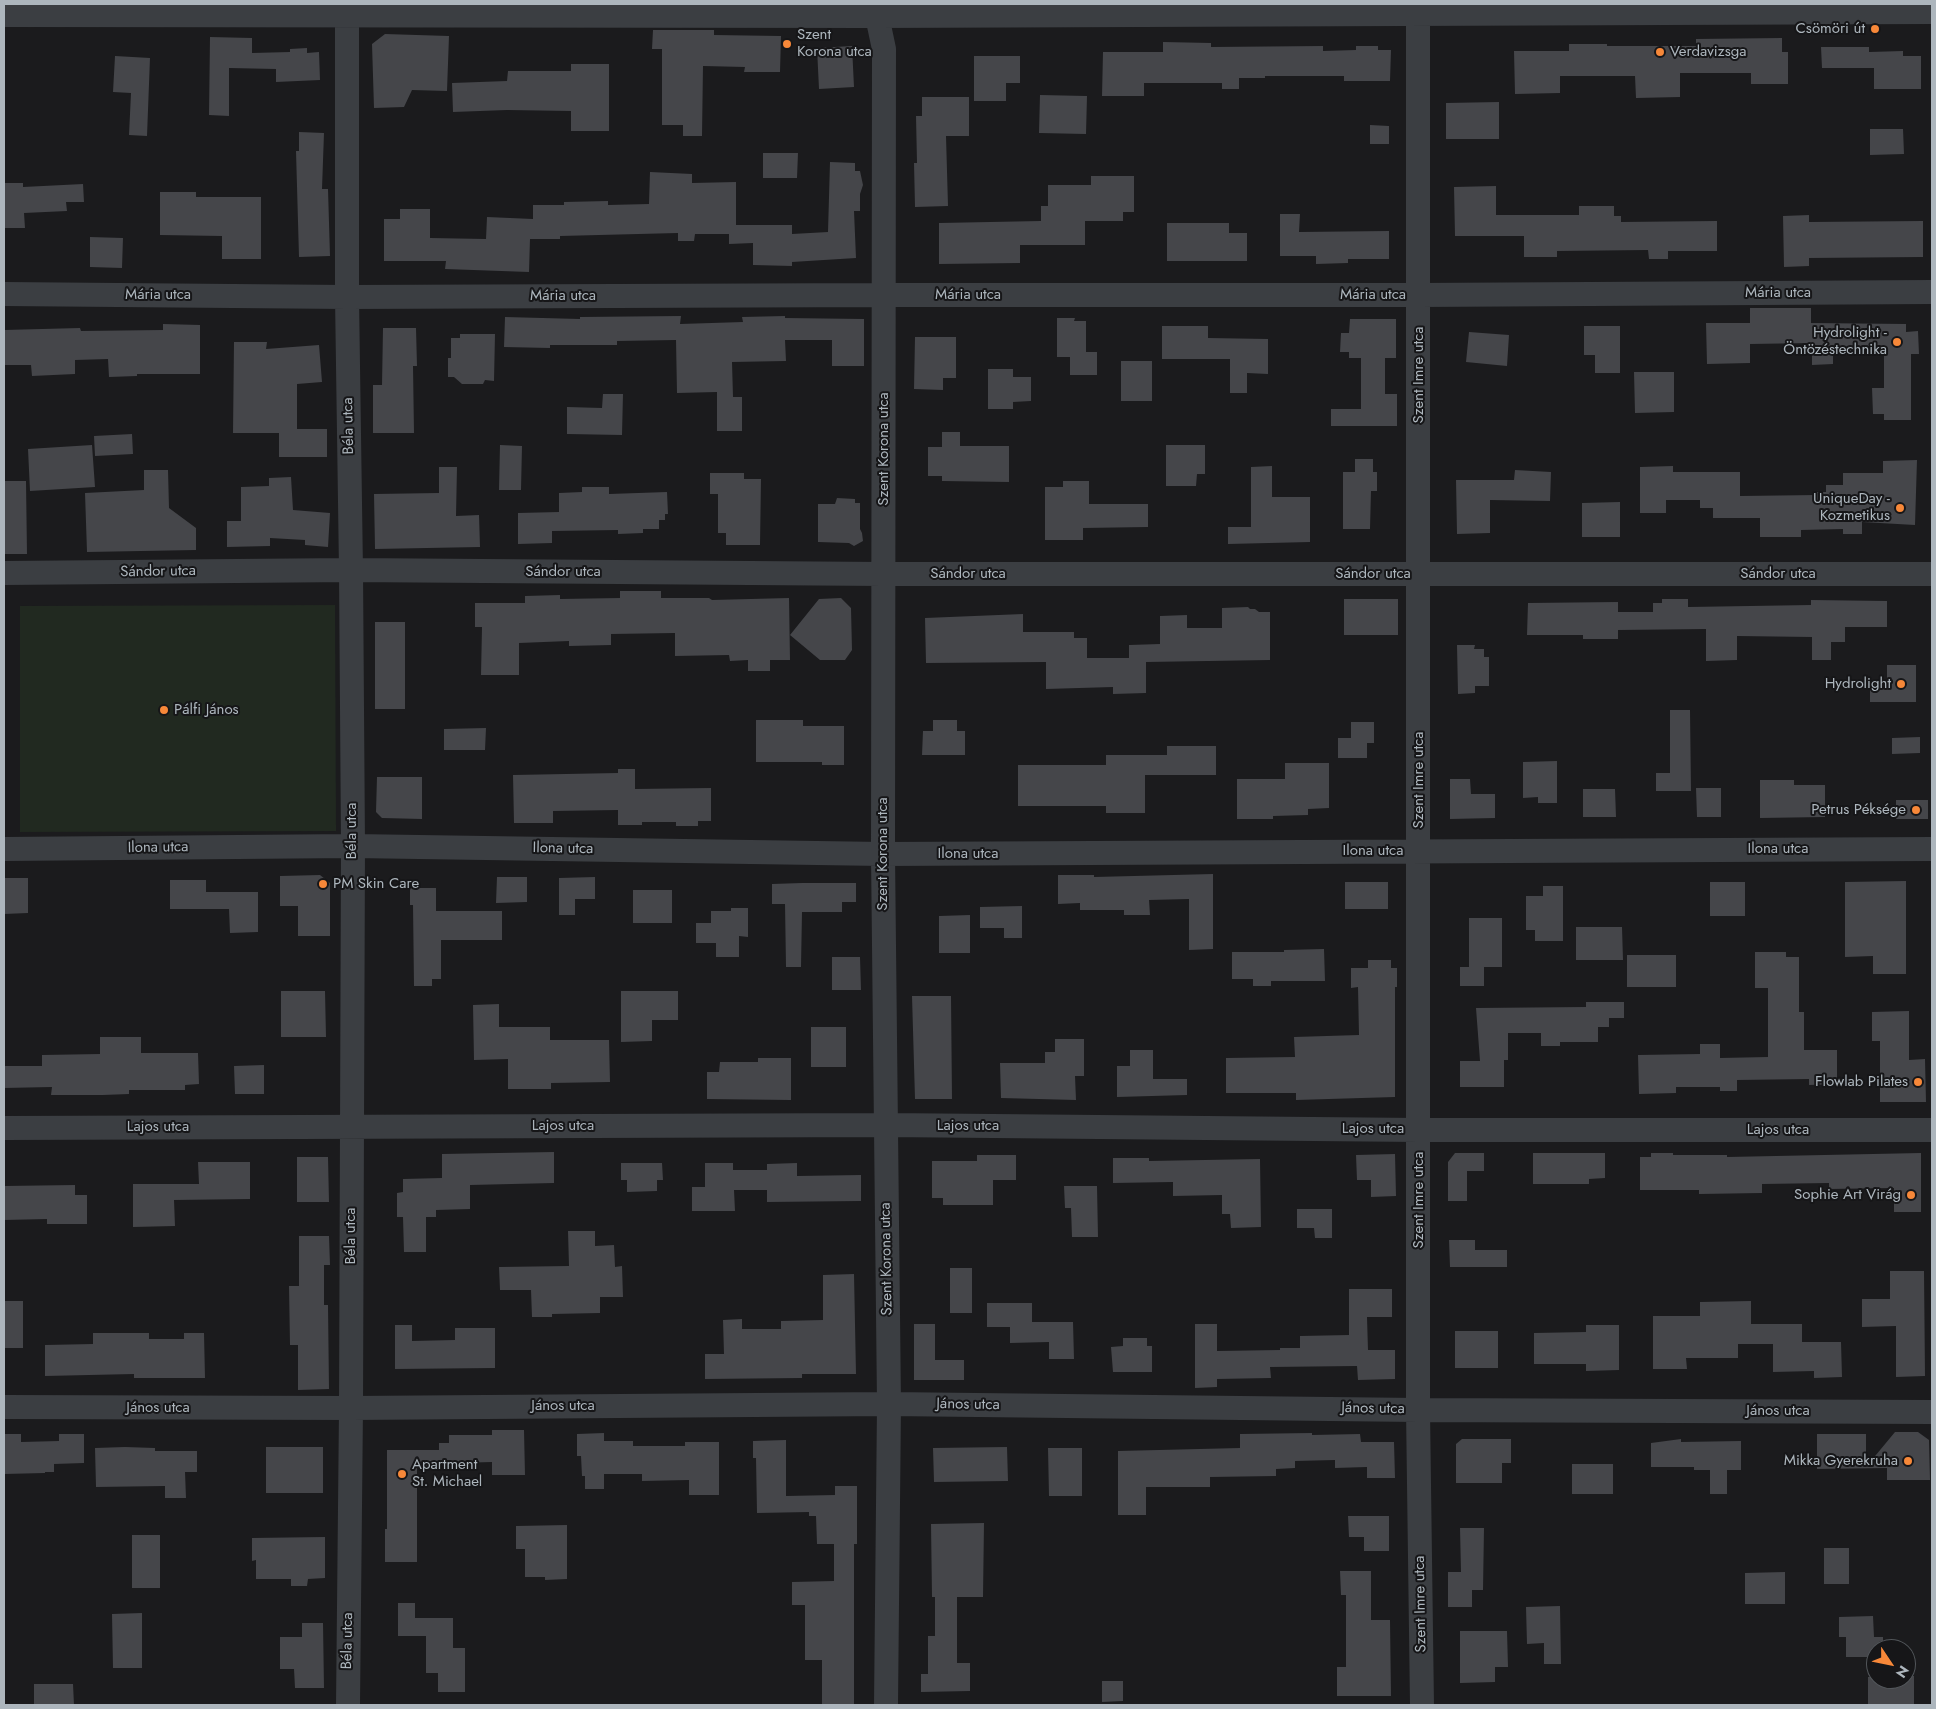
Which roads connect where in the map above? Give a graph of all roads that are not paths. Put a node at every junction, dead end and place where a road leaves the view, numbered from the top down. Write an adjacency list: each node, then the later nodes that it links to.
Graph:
1 (1418, 9): 2 (street); 4 (street); 9 (street, Szent Imre utca)
2 (877, 10): 3 (street); 8 (street, Szent Korona utca)
3 (338, 12): 5 (street); 10 (street, Béla utca)
4 (1932, 12)
5 (4, 15)
6 (1932, 292): 9 (street, Mária utca)
7 (4, 294): 10 (street, Mária utca)
8 (884, 295): 9 (street, Mária utca); 10 (street, Mária utca); 13 (street, Szent Korona utca)
9 (1419, 295): 14 (street, Szent Imre utca)
10 (347, 297): 11 (street, Béla utca)
11 (351, 570): 12 (street, Sándor utca); 13 (street, Sándor utca); 16 (street, Béla utca)
12 (4, 573)
13 (883, 574): 14 (street, Sándor utca); 20 (street, Szent Korona utca)
14 (1419, 574): 15 (street, Sándor utca); 19 (street, Szent Imre utca)
15 (1932, 574)
16 (352, 846): 17 (street, Ilona utca); 20 (street, Ilona utca); 22 (street, Béla utca)
17 (4, 849)
18 (1932, 849): 19 (street, Ilona utca)
19 (1418, 850): 20 (street, Ilona utca); 24 (street, Szent Imre utca)
20 (883, 854): 21 (street, Szent Korona utca)
21 (886, 1125): 22 (street, Lajos utca); 24 (street, Lajos utca); 26 (street, Szent Korona utca)
22 (351, 1127): 23 (street, Lajos utca); 28 (street, Béla utca)
23 (4, 1128)
24 (1419, 1130): 25 (street, Lajos utca); 29 (street, Szent Imre utca)
25 (1932, 1130)
26 (889, 1404): 28 (street, János utca); 29 (street, János utca); 32 (street, Szent Korona utca)
27 (4, 1408): 28 (street, János utca)
28 (351, 1408): 31 (street, Béla utca)
29 (1418, 1410): 30 (street, János utca); 33 (street, Szent Imre utca)
30 (1932, 1412)
31 (348, 1705)
32 (886, 1705)
33 (1422, 1705)

